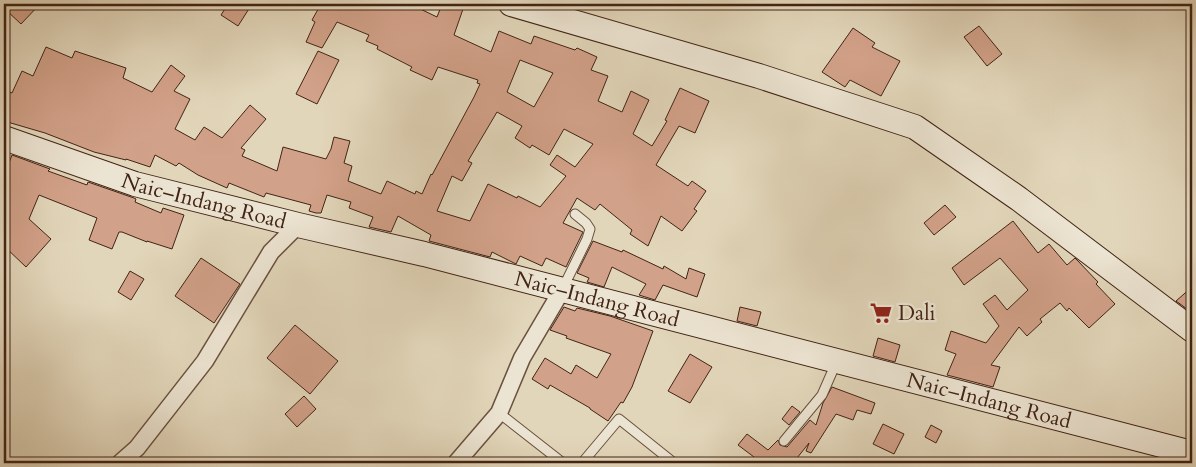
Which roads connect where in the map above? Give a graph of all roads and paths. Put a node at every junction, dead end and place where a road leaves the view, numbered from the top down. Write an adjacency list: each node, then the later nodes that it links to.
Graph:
1 (511, 4): 6 (main road)
2 (4, 138): 4 (main road, Naic–Indang Road)
3 (575, 214): 5 (lane)
4 (298, 225): 5 (main road, Naic–Indang Road); 11 (street)
5 (562, 290): 7 (main road, Naic–Indang Road); 8 (street)
6 (1192, 330)
7 (837, 360): 9 (lane); 10 (main road, Naic–Indang Road)
8 (498, 413): 12 (street); 13 (lane)
9 (784, 441)
10 (1192, 452)
11 (120, 463)
12 (456, 463)
13 (563, 463)
14 (582, 463): 15 (lane)
15 (674, 463)

